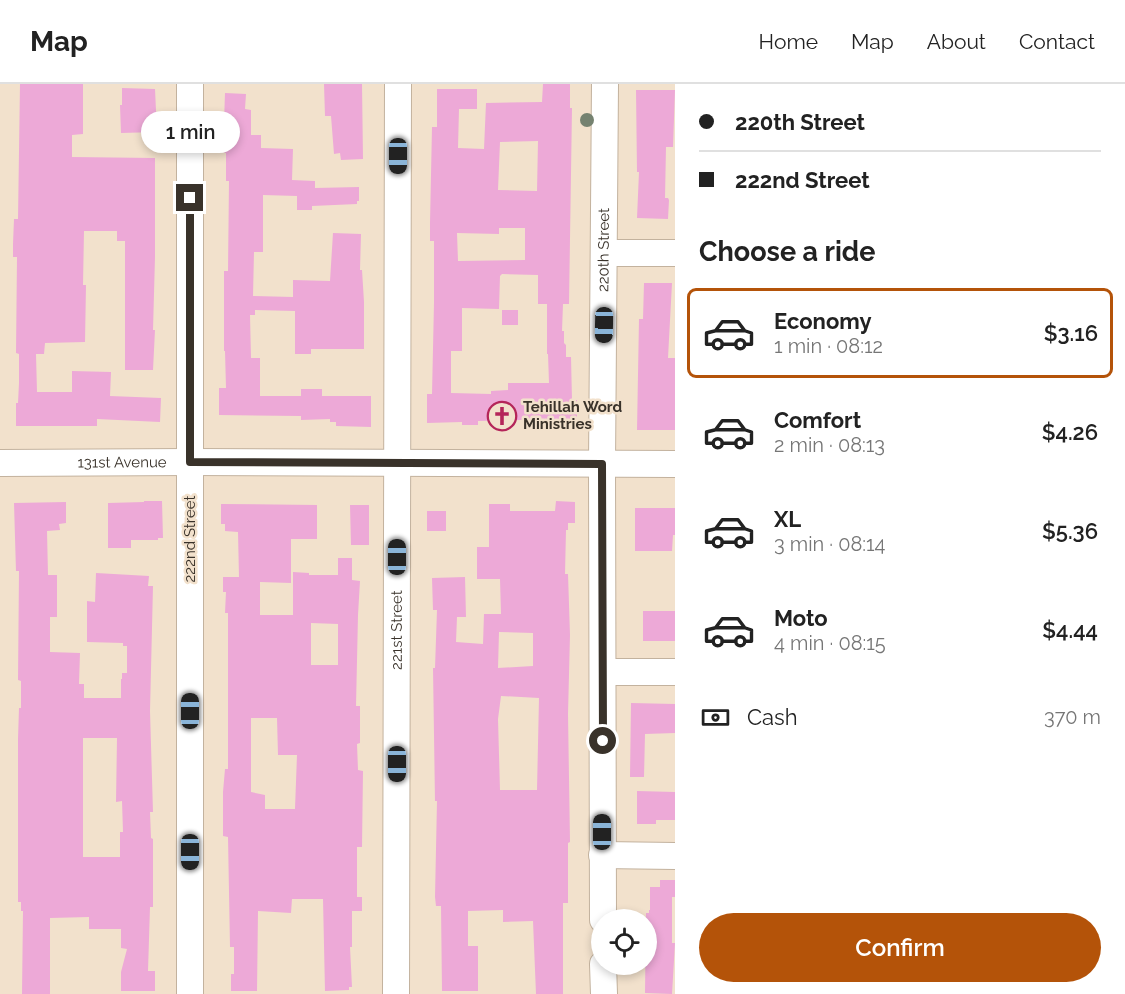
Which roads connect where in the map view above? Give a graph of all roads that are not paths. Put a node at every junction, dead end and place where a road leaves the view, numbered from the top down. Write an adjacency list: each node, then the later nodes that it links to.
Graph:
1 (190, 84): 6 (street, 222nd Street)
2 (398, 84): 7 (street, 221st Street)
3 (605, 84): 4 (street, 220th Street)
4 (605, 253): 5 (street); 9 (street, 220th Street)
5 (675, 253)
6 (190, 462): 7 (street, 131st Avenue); 8 (street, 131st Avenue); 17 (street, 222nd Street)
7 (397, 462): 9 (street, 131st Avenue); 18 (street, 221st Street)
8 (0, 463)
9 (602, 464): 10 (street, 131st Avenue); 11 (street, 220th Street)
10 (675, 464)
11 (603, 672): 12 (street); 13 (street, 220th Street)
12 (675, 672)
13 (602, 855): 14 (street); 15 (street, 220th Street)
14 (675, 855)
15 (603, 909)
16 (603, 975): 19 (street)
17 (190, 994)
18 (396, 994)
19 (604, 994)

